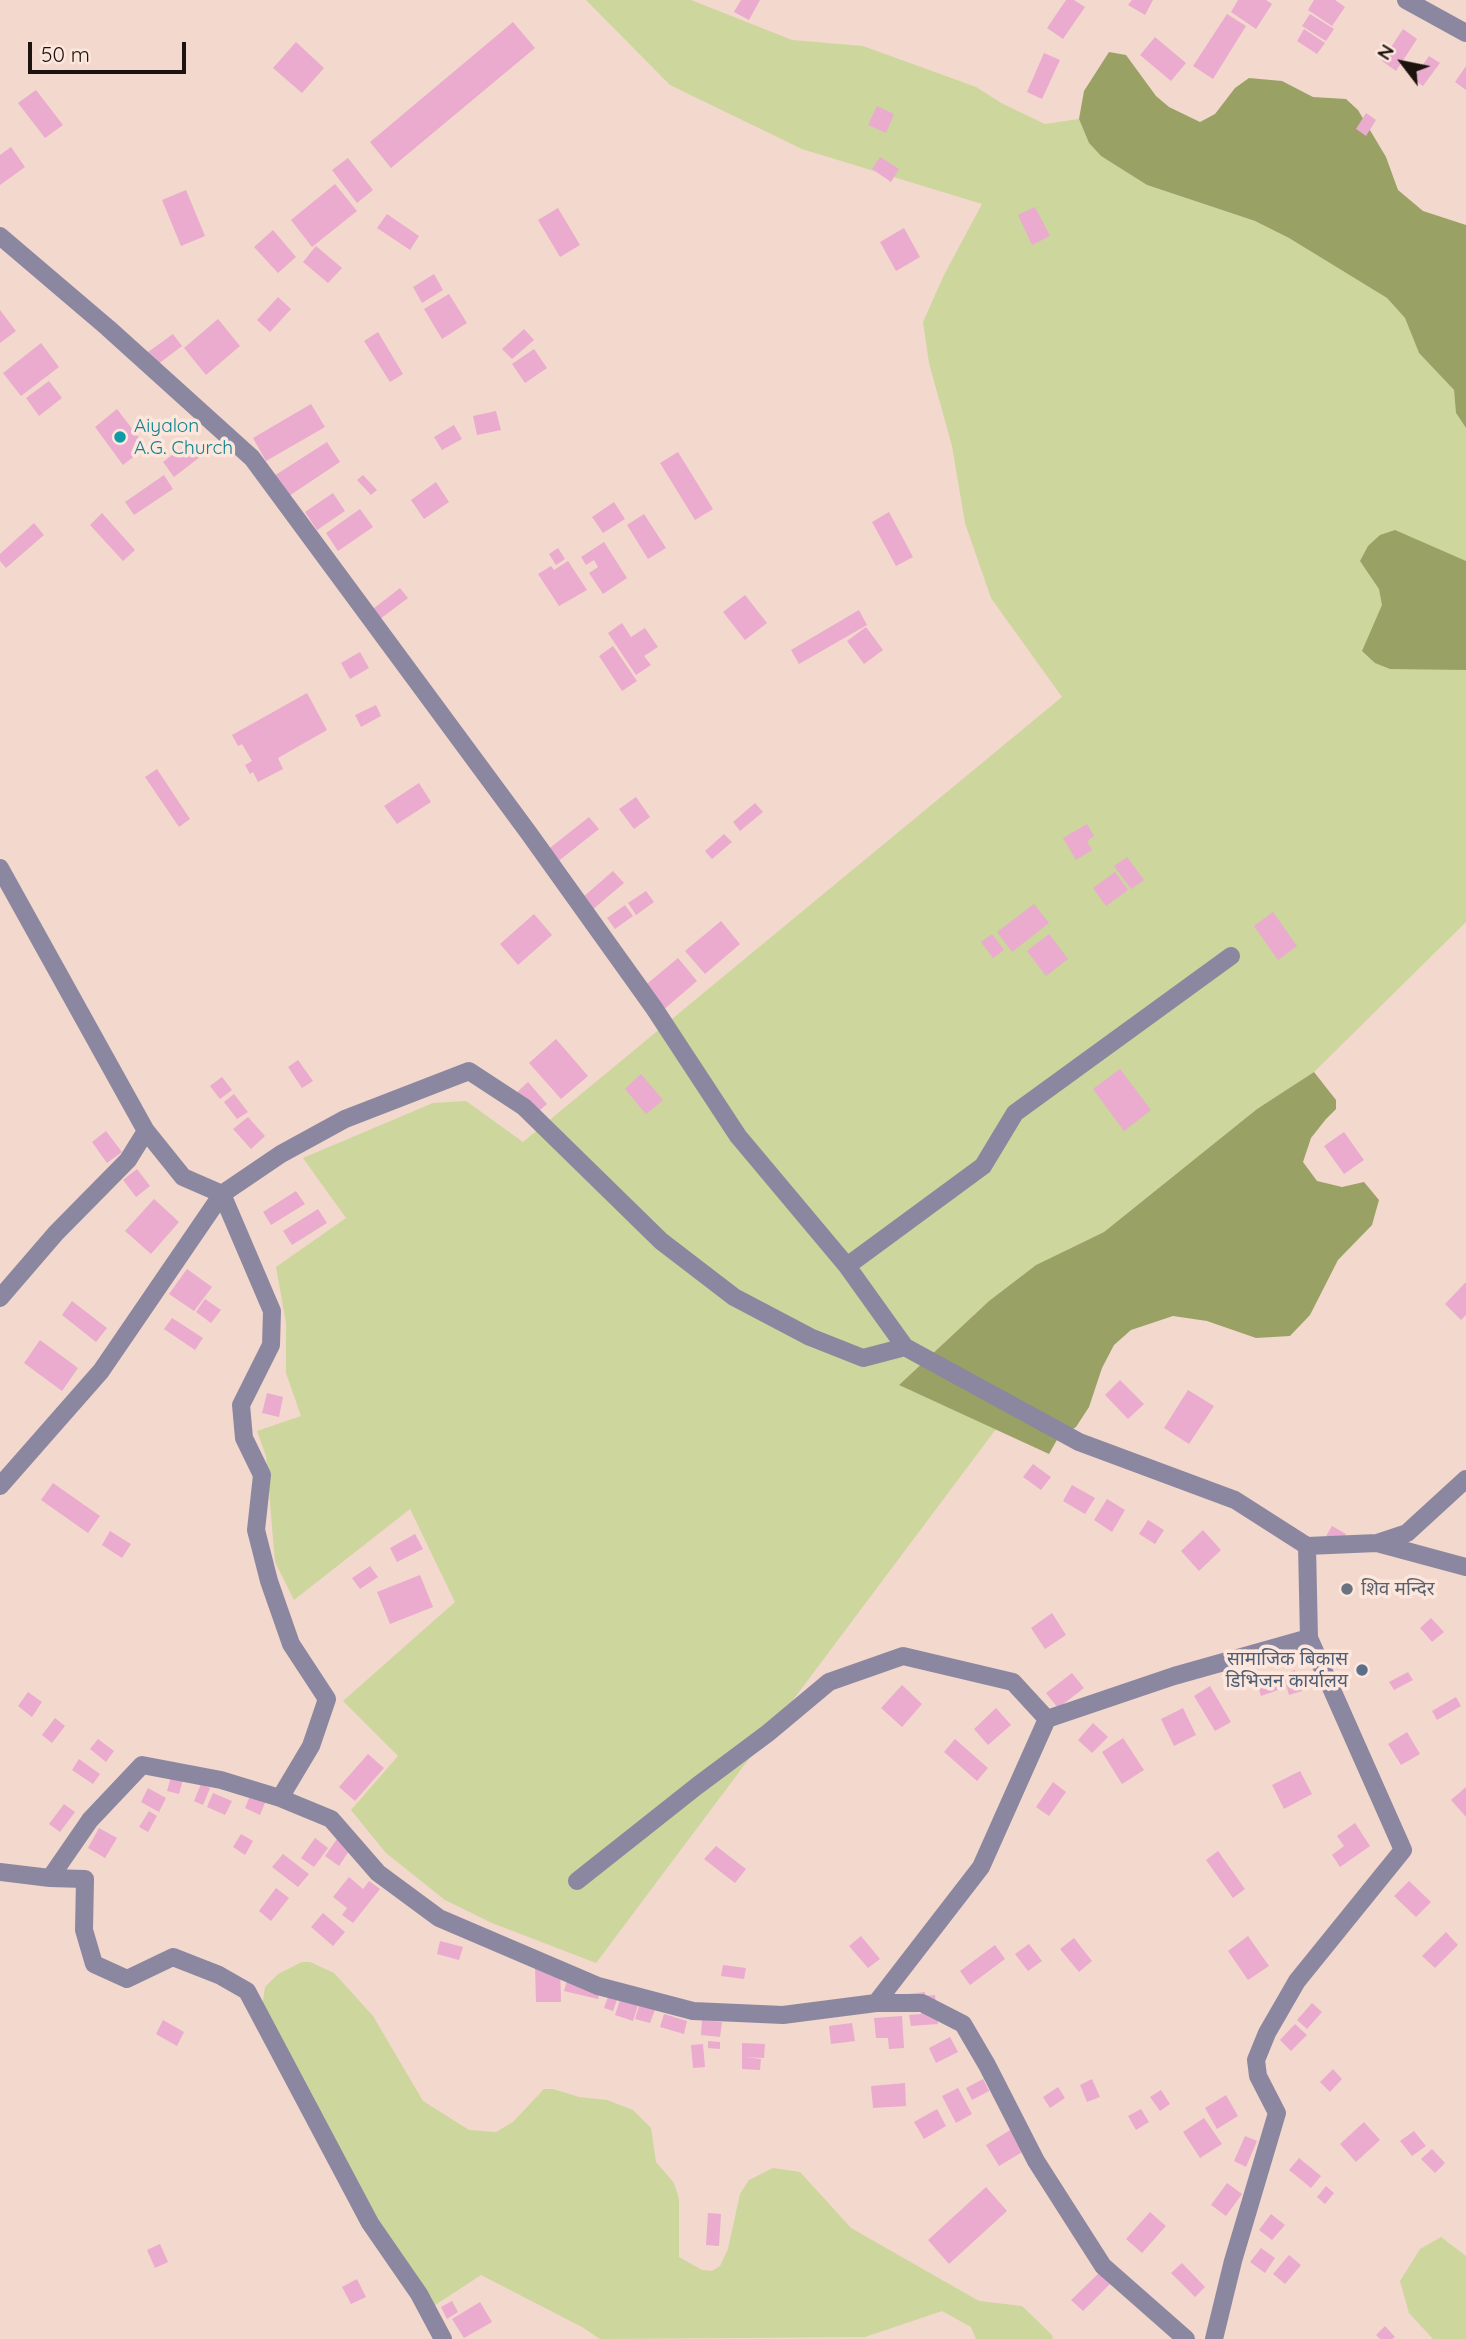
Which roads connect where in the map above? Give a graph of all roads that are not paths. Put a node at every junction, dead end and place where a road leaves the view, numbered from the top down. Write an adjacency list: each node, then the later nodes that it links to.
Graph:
1 (1406, 0): 2 (street)
2 (1466, 33)
3 (0, 236): 8 (street)
4 (0, 868): 6 (street)
5 (1231, 956): 8 (street)
6 (146, 1131): 7 (street); 9 (street)
7 (222, 1194): 10 (street); 12 (street); 18 (street)
8 (847, 1266): 10 (street)
9 (0, 1298)
10 (905, 1347): 14 (street)
11 (1466, 1479): 13 (street)
12 (0, 1486)
13 (1377, 1543): 14 (street); 15 (street)
14 (1307, 1546): 16 (street)
15 (1466, 1567)
16 (1309, 1638): 17 (street); 25 (street)
17 (1047, 1719): 21 (street); 22 (street)
18 (280, 1798): 20 (street); 22 (street)
19 (0, 1872): 20 (street)
20 (50, 1878): 23 (street)
21 (577, 1881)
22 (876, 2003): 24 (street)
23 (443, 2339)
24 (1186, 2339)
25 (1213, 2339)

